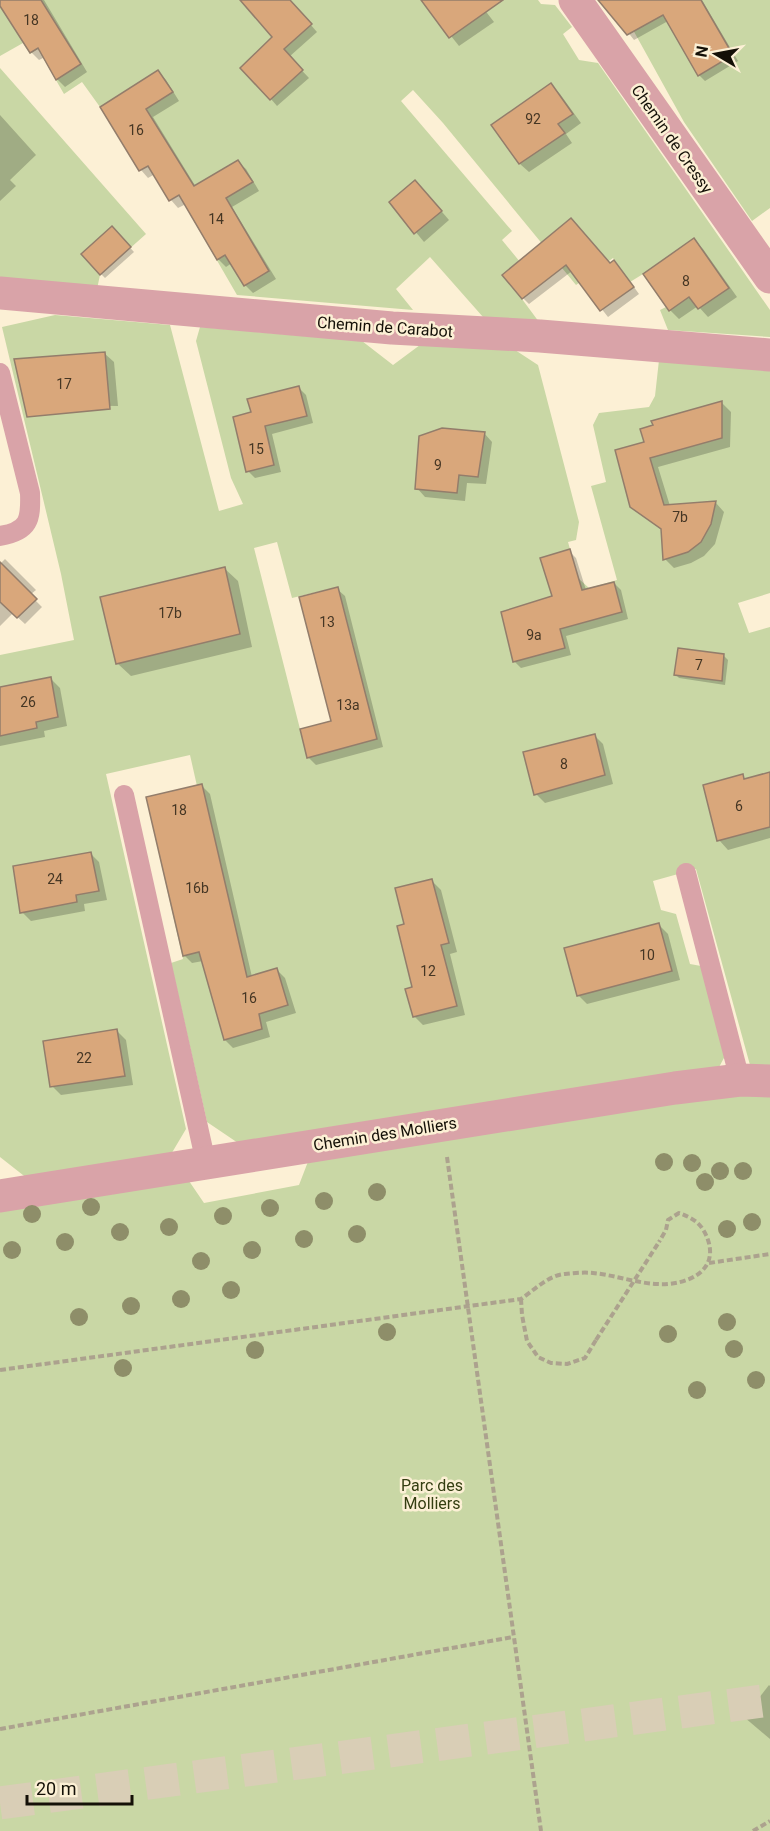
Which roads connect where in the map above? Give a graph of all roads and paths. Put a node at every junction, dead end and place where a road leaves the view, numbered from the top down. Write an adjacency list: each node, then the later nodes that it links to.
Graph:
1 (575, 0): 2 (street, Chemin de Cressy)
2 (770, 278)
3 (0, 293): 4 (street, Chemin de Carabot)
4 (770, 355)
5 (0, 373): 6 (lane)
6 (0, 536)
7 (124, 795): 11 (lane)
8 (686, 873): 9 (lane)
9 (755, 1080): 10 (street, Chemin des Molliers)
10 (443, 1125): 11 (street, Chemin des Molliers); 16 (path)
11 (206, 1163): 12 (street, Chemin des Molliers)
12 (0, 1196)
13 (770, 1254): 14 (path)
14 (709, 1263): 15 (path); 15 (path, bridge)
15 (521, 1299): 16 (path)
16 (468, 1306): 17 (path); 18 (path)
17 (0, 1370)
18 (513, 1637): 19 (path); 21 (path)
19 (0, 1729)
20 (770, 1821): 22 (path)
21 (541, 1831)
22 (753, 1831)

